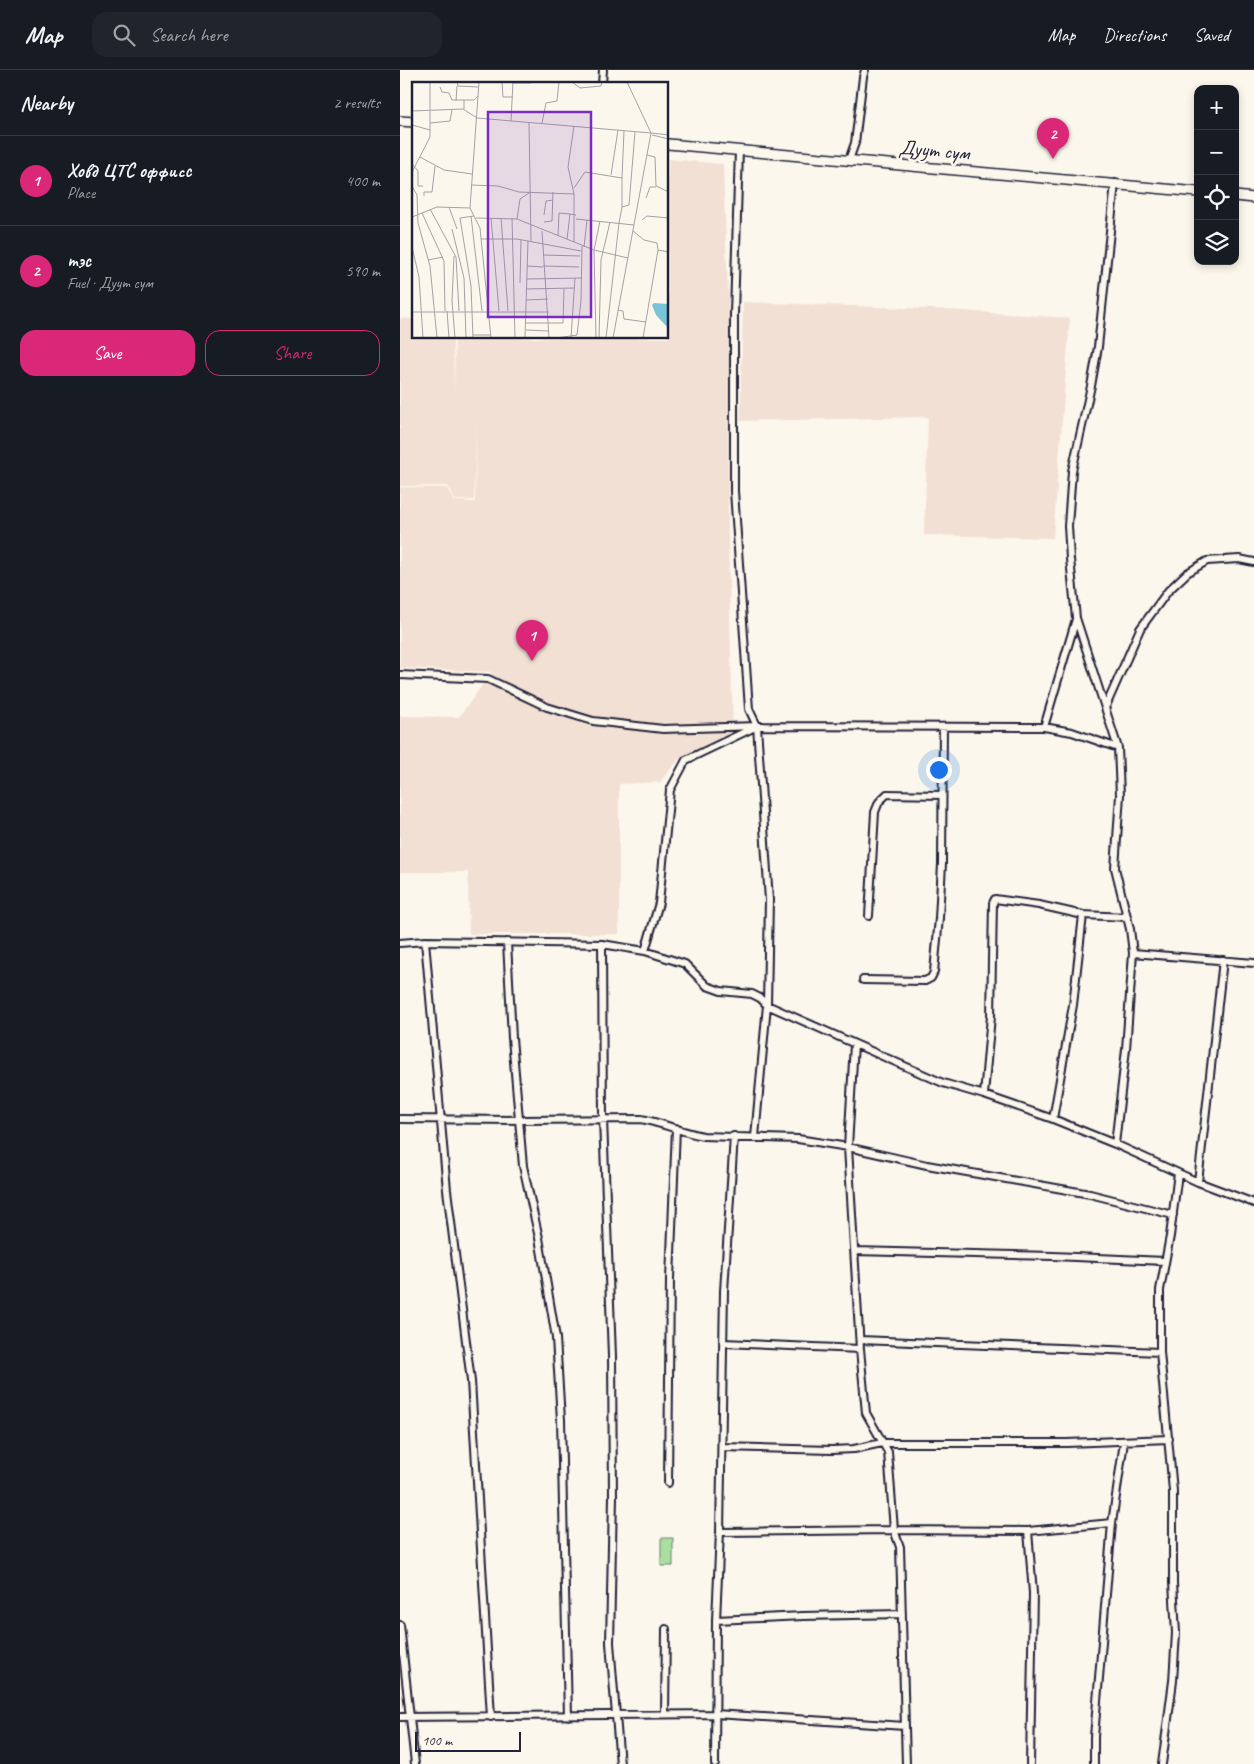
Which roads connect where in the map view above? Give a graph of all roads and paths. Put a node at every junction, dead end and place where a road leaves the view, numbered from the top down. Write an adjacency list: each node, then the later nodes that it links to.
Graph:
1 (865, 70): 4 (street)
2 (669, 144): 3 (main road, Дуут сум)
3 (739, 150): 4 (main road, Дуут сум); 13 (street)
4 (849, 160): 5 (main road, Дуут сум)
5 (1115, 183): 6 (main road, Дуут сум); 10 (street)
6 (1194, 192)
7 (1239, 196): 8 (main road)
8 (1254, 198)
9 (1254, 562): 12 (street)
10 (1076, 618): 12 (street); 15 (street)
11 (400, 675): 13 (street)
12 (1106, 706): 16 (street)
13 (758, 726): 14 (street); 25 (street); 30 (street)
14 (943, 728): 15 (street); 17 (street)
15 (1044, 728): 16 (street)
16 (1118, 748): 20 (street)
17 (942, 795): 19 (street); 29 (street)
18 (1082, 915): 20 (street); 32 (street); 35 (street)
19 (869, 916)
20 (1127, 917): 26 (street)
21 (425, 941): 22 (street); 23 (street); 34 (street)
22 (507, 942): 24 (street); 36 (street)
23 (400, 943)
24 (602, 944): 25 (street); 37 (street)
25 (645, 951): 30 (street)
26 (1132, 953): 27 (street); 41 (street)
27 (1223, 960): 28 (street); 44 (street)
28 (1254, 963)
29 (863, 980)
30 (767, 1005): 31 (street); 40 (street)
31 (854, 1044): 32 (street); 42 (street)
32 (984, 1095): 35 (street)
33 (400, 1119): 34 (street)
34 (440, 1119): 36 (street); 72 (street)
35 (1053, 1119): 41 (street)
36 (520, 1120): 37 (street); 69 (street)
37 (604, 1120): 38 (street); 68 (street)
38 (676, 1128): 39 (street); 57 (street)
39 (734, 1136): 40 (street); 50 (street)
40 (755, 1137): 42 (street)
41 (1115, 1144): 43 (street)
42 (848, 1147): 46 (street); 47 (street)
43 (1178, 1173): 44 (street); 46 (street)
44 (1198, 1182): 45 (street)
45 (1254, 1203)
46 (1173, 1215): 48 (street)
47 (855, 1251): 48 (street); 49 (street)
48 (1165, 1261): 52 (street)
49 (860, 1340): 51 (street); 52 (street)
50 (724, 1343): 51 (street); 56 (street)
51 (860, 1349): 54 (street)
52 (1160, 1352): 53 (street)
53 (1169, 1439): 55 (street); 80 (street)
54 (882, 1442): 55 (street); 56 (street); 59 (street)
55 (1124, 1442): 58 (street)
56 (722, 1447): 61 (street)
57 (668, 1483)
58 (1112, 1523): 60 (street); 79 (street)
59 (894, 1530): 60 (street); 61 (street); 62 (street)
60 (1028, 1531): 78 (street)
61 (720, 1532): 63 (street)
62 (902, 1614): 63 (street); 73 (street)
63 (716, 1620): 67 (street)
64 (400, 1625): 71 (street)
65 (666, 1629): 66 (street)
66 (665, 1714): 67 (street); 68 (street)
67 (715, 1714): 73 (street); 76 (street)
68 (615, 1715): 69 (street); 75 (street)
69 (568, 1716): 72 (street)
70 (400, 1717): 71 (street)
71 (410, 1717): 72 (street); 74 (street)
72 (491, 1717)
73 (905, 1726): 77 (street)
74 (415, 1764)
75 (620, 1764)
76 (715, 1764)
77 (906, 1764)
78 (1030, 1764)
79 (1094, 1764)
80 (1162, 1764)

